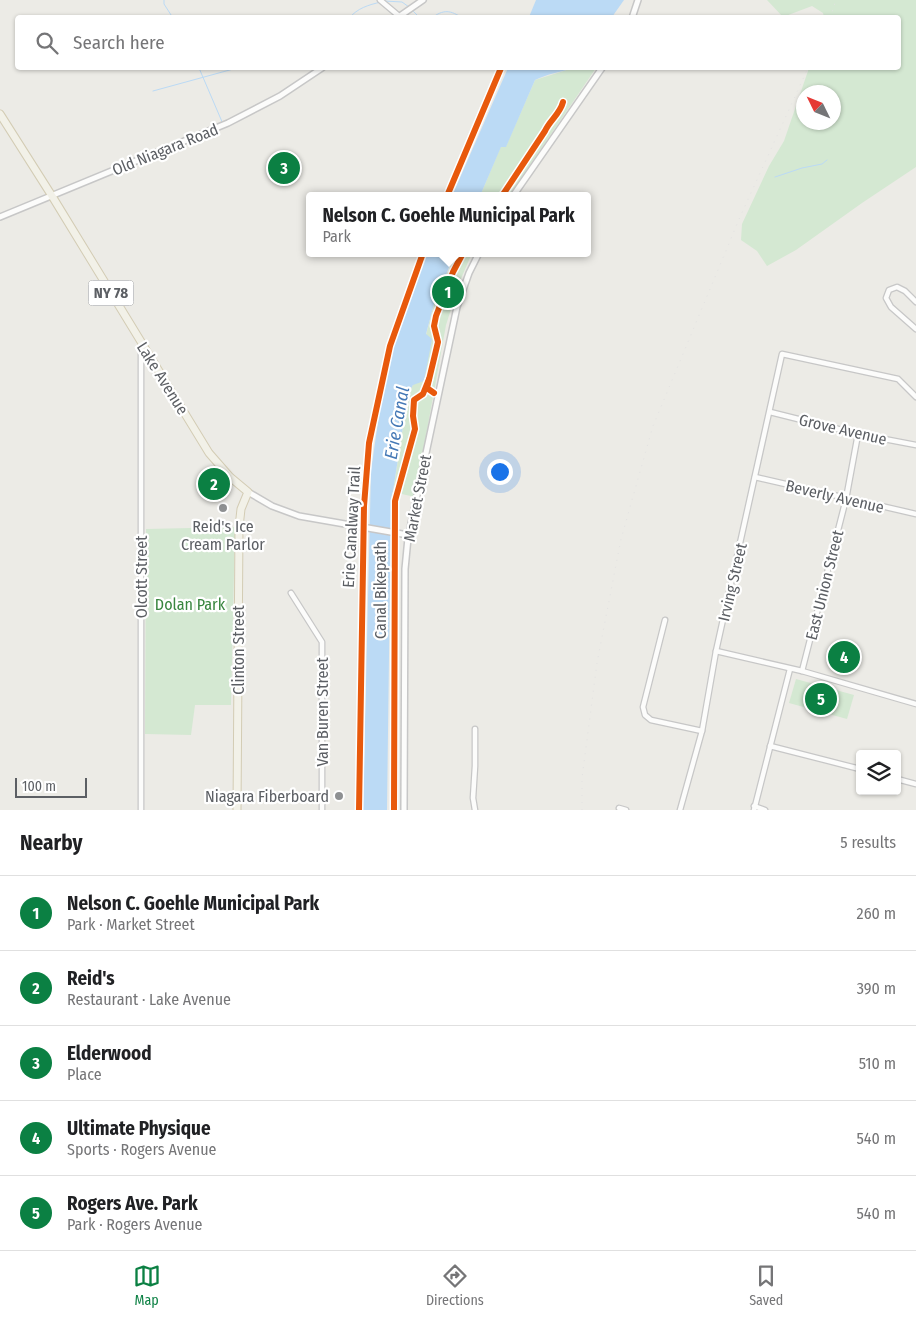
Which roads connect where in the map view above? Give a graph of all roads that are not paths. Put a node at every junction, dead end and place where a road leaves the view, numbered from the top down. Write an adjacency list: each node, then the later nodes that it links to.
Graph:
1 (380, 0): 4 (street)
2 (423, 0): 5 (street)
3 (638, 0): 6 (street)
4 (396, 15)
5 (401, 15)
6 (633, 15)
7 (319, 70): 11 (street, Old Niagara Road)
8 (601, 70): 10 (street)
9 (0, 114): 11 (main road, Lake Avenue / NY 78)
10 (516, 192)
11 (52, 196): 12 (street, Old Niagara Road); 16 (main road, Lake Avenue / NY 78)
12 (0, 217)
13 (477, 257): 25 (street, Market Street)
14 (916, 302): 15 (street)
15 (916, 329)
16 (141, 343): 22 (main road, Lake Avenue / NY 78); 40 (street, Olcott Street)
17 (916, 397): 18 (street, Irving Street)
18 (770, 412): 19 (street, Grove Avenue); 21 (street, Irving Street)
19 (858, 434): 20 (street, Grove Avenue); 23 (street, East Union Street)
20 (916, 445)
21 (755, 478): 23 (street, Beverly Avenue); 28 (street, Irving Street)
22 (248, 492): 25 (street, Lake Avenue); 41 (main road, Clinton Street)
23 (846, 499): 24 (street, Beverly Avenue); 30 (street, East Union Street)
24 (916, 514)
25 (408, 535): 43 (street, Market Street)
26 (291, 593): 42 (street, Van Buren Street)
27 (665, 620): 33 (street)
28 (716, 651): 29 (street); 33 (street, Irving Street)
29 (790, 668): 30 (street); 34 (street)
30 (802, 671): 31 (street)
31 (916, 704)
32 (475, 729): 44 (street)
33 (702, 731): 46 (street, Irving Street)
34 (770, 746): 35 (street); 39 (street)
35 (856, 768)
36 (901, 780): 37 (street)
37 (916, 784)
38 (619, 808): 45 (street)
39 (754, 808): 47 (street)
40 (141, 810)
41 (237, 810)
42 (322, 810)
43 (404, 810)
44 (475, 810)
45 (626, 810)
46 (680, 810)
47 (765, 810)

